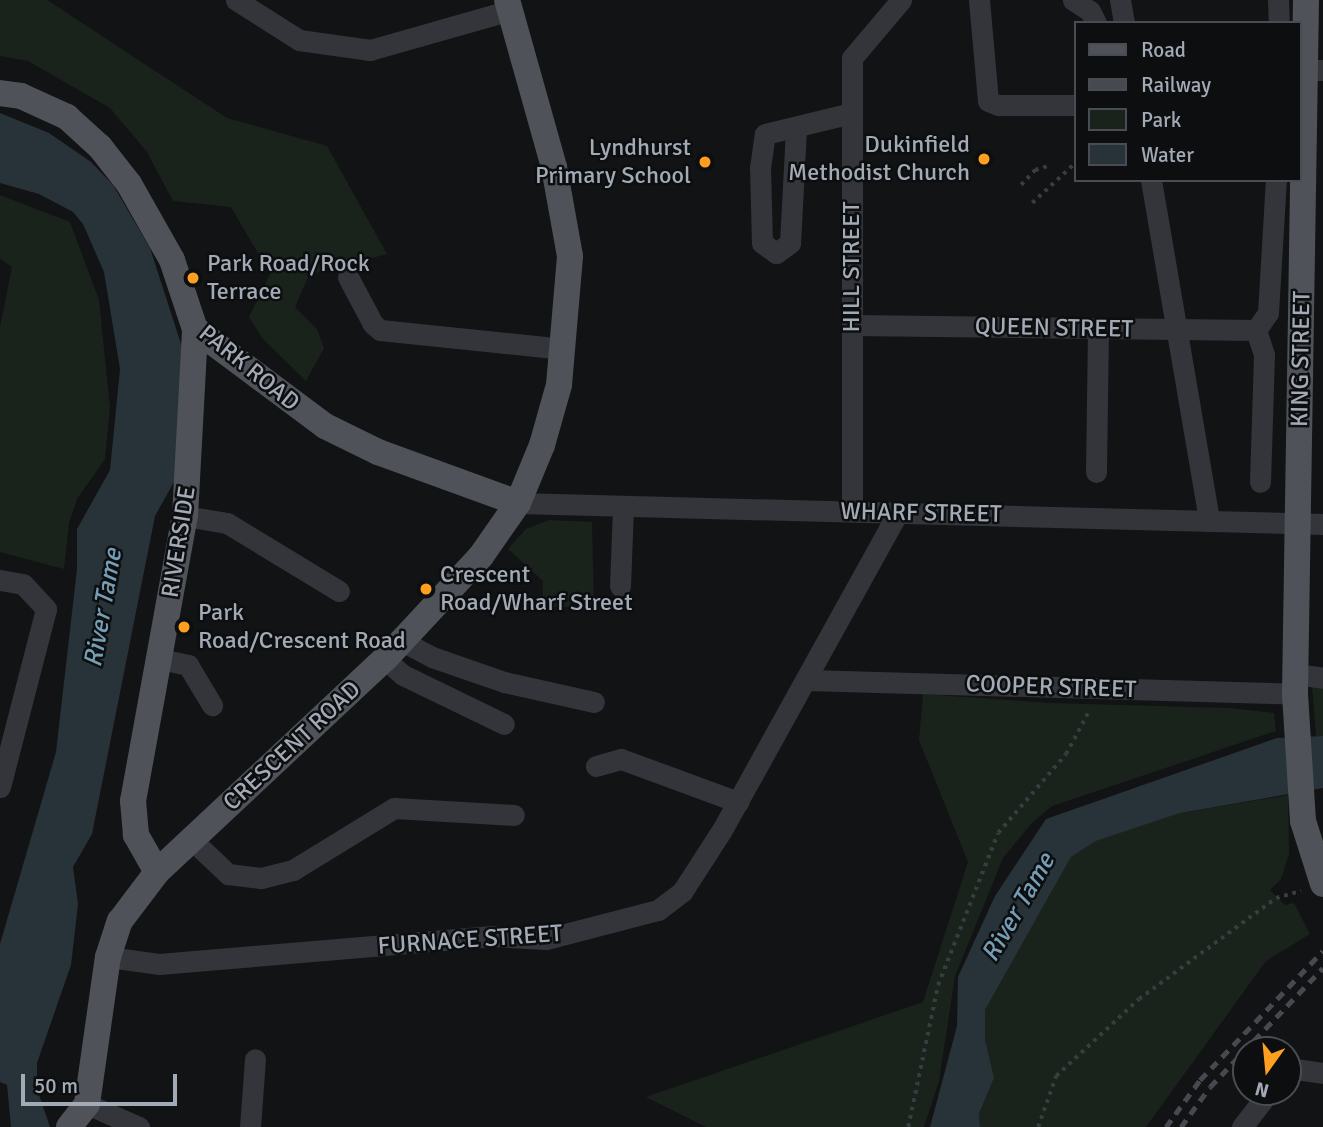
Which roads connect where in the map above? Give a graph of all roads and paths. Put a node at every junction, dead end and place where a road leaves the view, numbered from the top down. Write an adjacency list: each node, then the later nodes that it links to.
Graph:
1 (236, 0): 8 (street)
2 (979, 0): 14 (street)
3 (1073, 0): 9 (street)
4 (1120, 0): 10 (street)
5 (1278, 0): 11 (street)
6 (1306, 0): 12 (main road, KING STREET)
7 (892, 4): 15 (street, HILL STREET)
8 (508, 5): 29 (main road, CRESCENT ROAD)
9 (1095, 21)
10 (1124, 21)
11 (1279, 21)
12 (1314, 70): 38 (main road, KING STREET)
13 (0, 93): 25 (main road, PARK ROAD)
14 (1074, 106)
15 (852, 113): 16 (street); 24 (street, HILL STREET)
16 (796, 129): 16 (street)
17 (1073, 165): 22 (path)
18 (1048, 166): 21 (path)
19 (1151, 182): 27 (street)
20 (1276, 182): 28 (street)
21 (1021, 185)
22 (1032, 203)
23 (348, 278): 29 (street)
24 (852, 325): 26 (street, QUEEN STREET); 34 (street, HILL STREET)
25 (195, 329): 32 (main road, PARK ROAD); 36 (main road, RIVERSIDE)
26 (1098, 329): 27 (street, QUEEN STREET); 30 (street)
27 (1177, 330): 28 (street, QUEEN STREET); 37 (street)
28 (1256, 330): 31 (street)
29 (564, 349): 32 (main road, CRESCENT ROAD)
30 (1096, 472)
31 (1260, 482)
32 (518, 503): 33 (street, WHARF STREET); 42 (main road, CRESCENT ROAD)
33 (623, 508): 34 (street, WHARF STREET); 40 (street)
34 (852, 511): 35 (street, WHARF STREET)
35 (898, 513): 37 (street, WHARF STREET); 45 (street, FURNACE STREET)
36 (186, 516): 41 (street); 43 (main road, RIVERSIDE)
37 (1209, 521): 38 (street, WHARF STREET)
38 (1311, 524): 47 (main road, KING STREET)
39 (0, 580): 52 (street)
40 (620, 586)
41 (339, 591)
42 (393, 650): 48 (street); 50 (street); 55 (main road, CRESCENT ROAD)
43 (160, 659): 49 (street); 56 (main road, RIVERSIDE)
44 (1323, 678): 47 (street, COOPER STREET)
45 (807, 680): 46 (street, COOPER STREET); 53 (street, FURNACE STREET)
46 (1102, 689): 47 (street, COOPER STREET); 67 (path)
47 (1295, 695): 57 (main road, KING STREET)
48 (594, 702)
49 (212, 705)
50 (504, 724)
51 (596, 766): 53 (street)
52 (0, 787)
53 (738, 802): 58 (street, FURNACE STREET)
54 (514, 815): 55 (street)
55 (192, 840): 56 (main road, CRESCENT ROAD)
56 (157, 872): 58 (main road, CRESCENT ROAD)
57 (1323, 883): 68 (path)
58 (108, 957): 62 (main road, CRESCENT ROAD)
59 (264, 1058): 66 (street)
60 (1302, 1070): 61 (street)
61 (1323, 1073)
62 (88, 1104): 64 (main road); 65 (street)
63 (1258, 1106): 69 (street)
64 (69, 1127)
65 (139, 1127)
66 (250, 1127)
67 (908, 1127)
68 (1038, 1127)
69 (1242, 1127)

